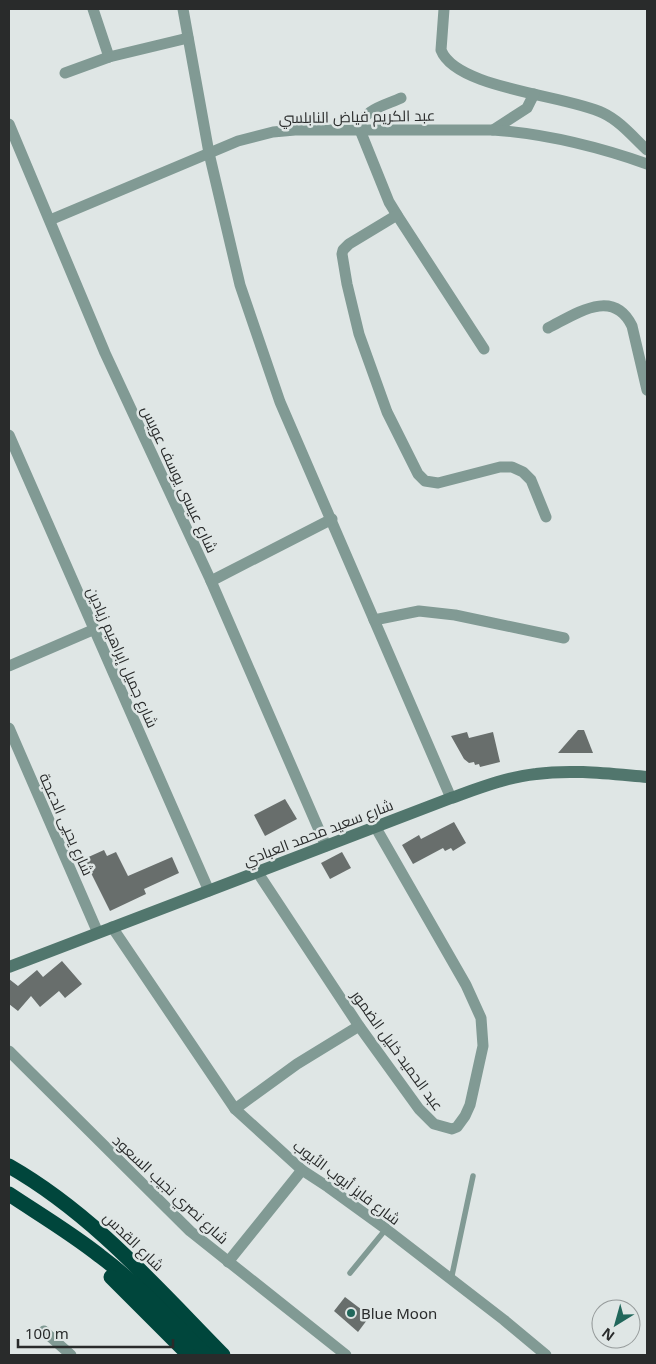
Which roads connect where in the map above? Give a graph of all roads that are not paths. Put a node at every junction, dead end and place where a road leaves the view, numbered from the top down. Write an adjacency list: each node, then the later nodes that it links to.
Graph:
1 (93, 9): 5 (street)
2 (183, 9): 4 (street)
3 (444, 9): 7 (street)
4 (188, 38): 5 (street); 13 (street)
5 (109, 57): 6 (street)
6 (65, 73)
7 (534, 94): 11 (street); 12 (street)
8 (401, 98): 10 (street)
9 (9, 124): 16 (street, شارع عيسى يوسف عويس)
10 (360, 130): 11 (street, عبد الكريم فياض النابلسي); 13 (street, عبد الكريم فياض النابلسي); 15 (street)
11 (493, 130): 14 (street, عبد الكريم فياض النابلسي)
12 (647, 150)
13 (209, 153): 16 (street, عبد الكريم فياض النابلسي); 22 (street)
14 (647, 164)
15 (397, 215): 18 (street); 21 (street)
16 (50, 220): 23 (street, شارع عيسى يوسف عويس)
17 (548, 328): 19 (street)
18 (484, 349)
19 (647, 390)
20 (9, 435): 25 (street, شارع جميل إبراهيم زيادين)
21 (546, 517)
22 (332, 519): 23 (street); 24 (street)
23 (211, 580): 32 (street, شارع عيسى يوسف عويس)
24 (374, 620): 26 (street); 30 (street)
25 (95, 629): 27 (street); 34 (street, شارع جميل إبراهيم زيادين)
26 (564, 638)
27 (9, 666)
28 (9, 728): 36 (street, شارع يحيى الدعجة)
29 (647, 777): 30 (street, شارع سعيد محمد العبادي)
30 (451, 798): 31 (street, شارع سعيد محمد العبادي)
31 (376, 828): 32 (street, شارع سعيد محمد العبادي); 38 (street, عبد الحميد خليل الضمور)
32 (326, 846): 33 (street, شارع سعيد محمد العبادي)
33 (258, 873): 34 (street, شارع سعيد محمد العبادي); 38 (street, عبد الحميد خليل الضمور)
34 (209, 891): 35 (street, شارع سعيد محمد العبادي)
35 (112, 927): 36 (street, شارع سعيد محمد العبادي); 40 (street, شارع فايز أيوب الأيوب)
36 (98, 933): 37 (street, شارع سعيد محمد العبادي)
37 (9, 967)
38 (360, 1026): 40 (street)
39 (9, 1051): 48 (street, شارع نصري نجيب السعود)
40 (235, 1108): 42 (street, شارع فايز أيوب الأيوب)
41 (9, 1166): 44 (highway, شارع القدس)
42 (302, 1170): 46 (street, شارع فايز أيوب الأيوب); 48 (street)
43 (473, 1176): 50 (lane)
44 (28, 1177): 45 (highway); 56 (highway, شارع القدس)
45 (12, 1196): 47 (highway)
46 (386, 1229): 49 (lane); 50 (street, شارع فايز أيوب الأيوب)
47 (101, 1256): 54 (highway); 55 (highway)
48 (228, 1262): 57 (street, شارع نصري نجيب السعود)
49 (350, 1272)
50 (451, 1280): 52 (street, شارع فايز أيوب الأيوب)
51 (44, 1331): 53 (street)
52 (541, 1354)
53 (72, 1355)
54 (189, 1355)
55 (206, 1355)
56 (222, 1355)
57 (346, 1355)

